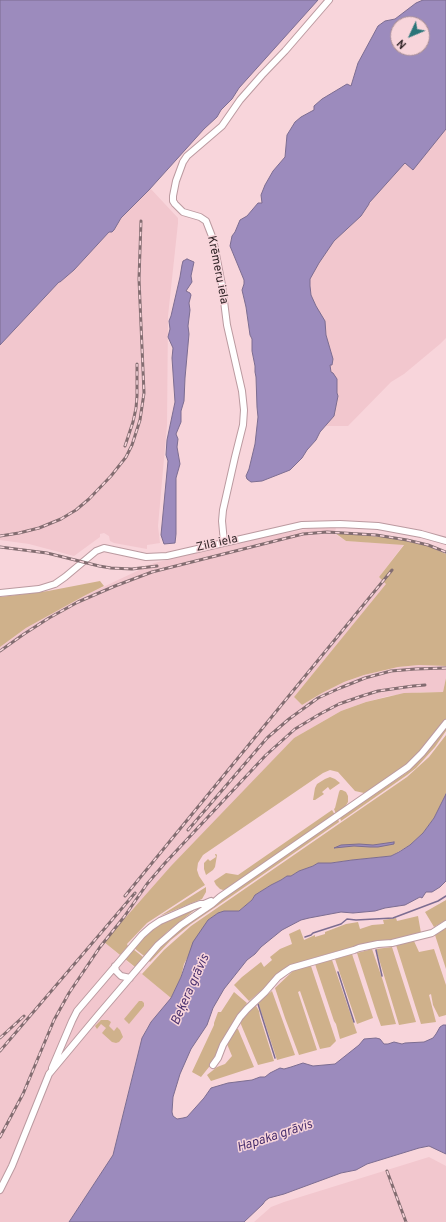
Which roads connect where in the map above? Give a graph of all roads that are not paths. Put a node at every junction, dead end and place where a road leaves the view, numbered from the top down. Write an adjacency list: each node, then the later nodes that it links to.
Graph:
1 (329, 0): 3 (street, Krēmeru iela)
2 (446, 541): 3 (street, Zilā iela)
3 (224, 542): 4 (street, Zilā iela)
4 (0, 593)
5 (446, 723): 6 (street)
6 (220, 897): 8 (street); 9 (street)
7 (446, 924): 10 (street)
8 (115, 966): 9 (street); 11 (street)
9 (130, 978): 11 (street)
10 (213, 1065)
11 (49, 1074): 12 (street)
12 (0, 1190)

